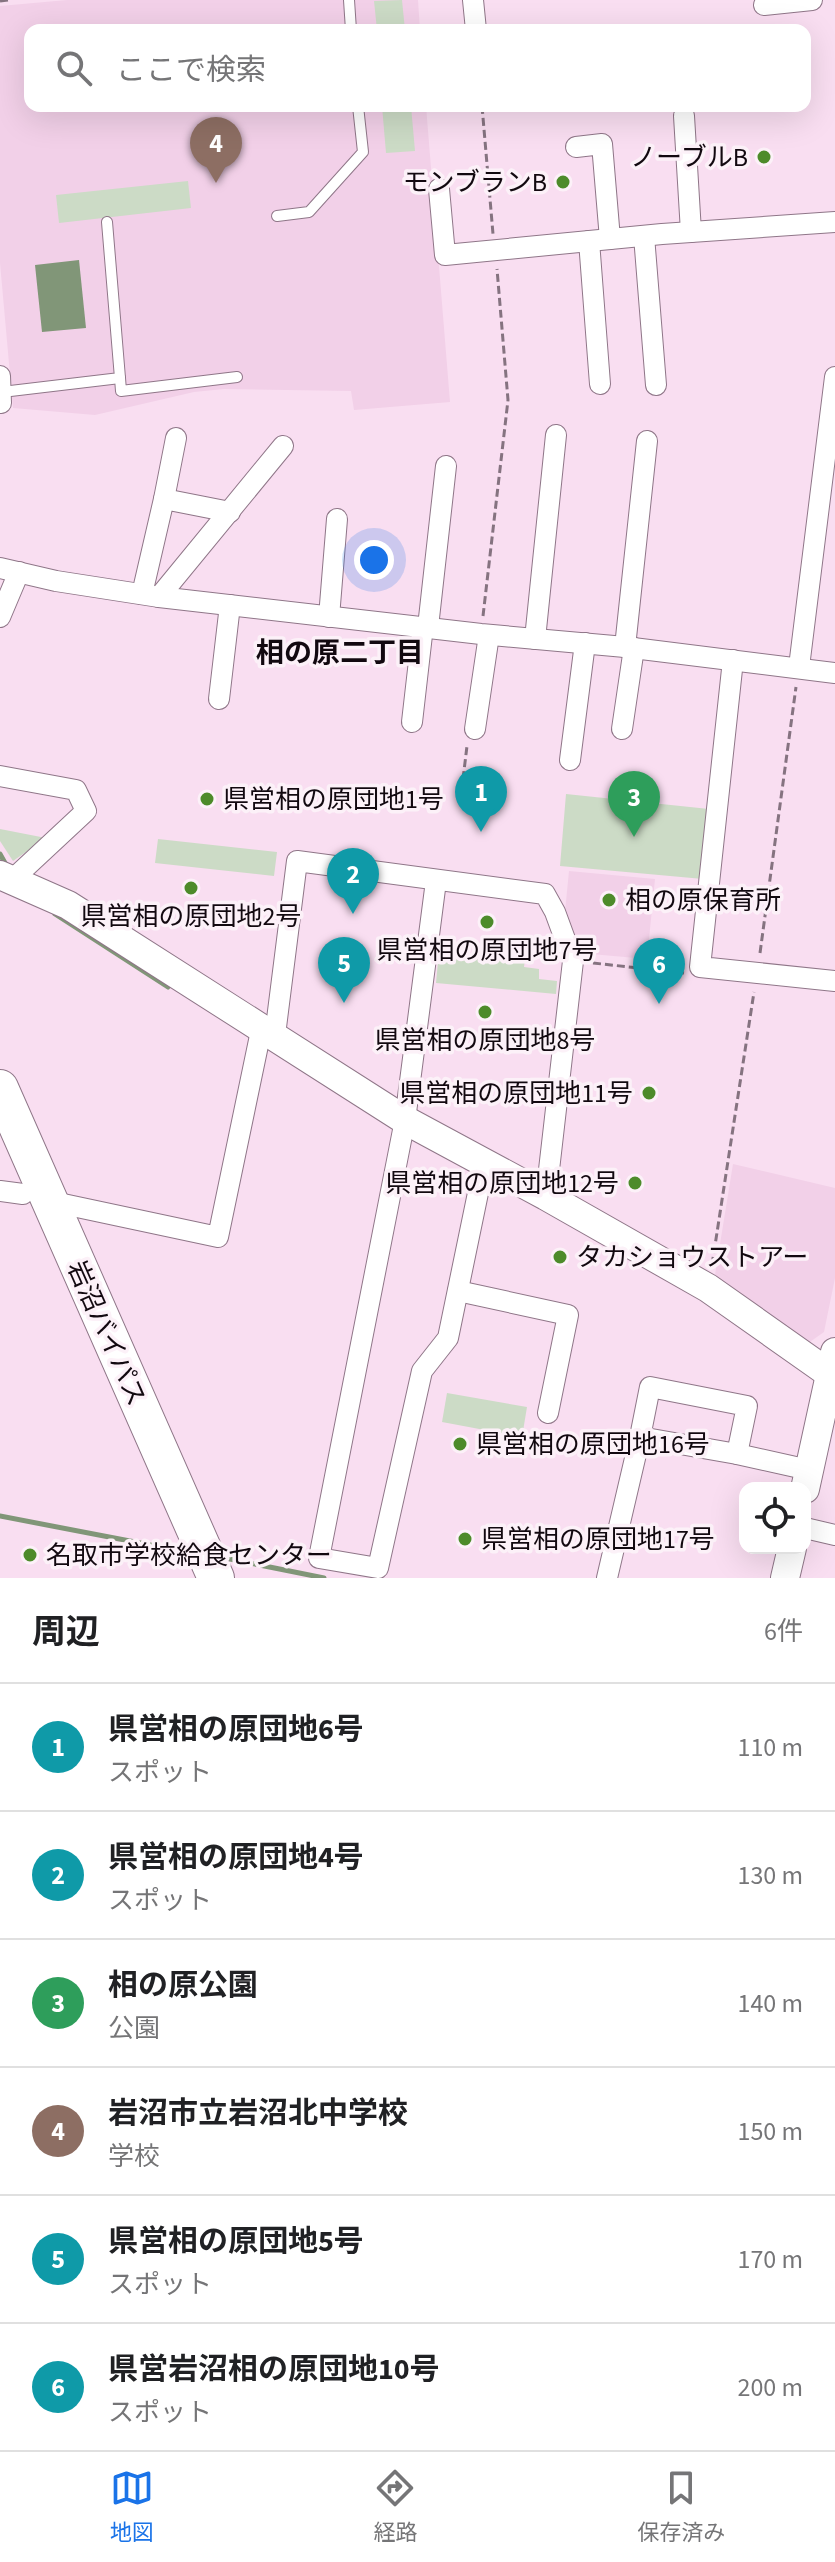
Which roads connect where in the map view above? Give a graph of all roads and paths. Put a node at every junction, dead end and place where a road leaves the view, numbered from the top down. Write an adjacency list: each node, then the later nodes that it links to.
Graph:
1 (8, 0): 5 (path)
2 (349, 0): 7 (lane)
3 (473, 0): 8 (street)
4 (812, 0): 6 (street)
5 (0, 1)
6 (764, 5)
7 (351, 24)
8 (475, 24)
9 (359, 112): 14 (lane)
10 (483, 112): 21 (path)
11 (684, 116): 17 (street)
12 (576, 147): 19 (street)
13 (439, 189): 21 (street)
14 (277, 216)
15 (107, 222): 24 (lane)
16 (835, 222): 17 (street)
17 (691, 232): 18 (street)
18 (644, 236): 19 (street); 26 (street)
19 (610, 239): 20 (street)
20 (589, 241): 21 (street); 25 (street)
21 (495, 249): 42 (path)
22 (237, 377): 24 (lane)
23 (835, 377): 47 (street)
24 (120, 378): 27 (lane)
25 (600, 384)
26 (656, 385)
27 (1, 390)
28 (556, 435): 43 (street)
29 (176, 438): 33 (street)
30 (647, 441): 45 (street)
31 (283, 446): 34 (street)
32 (446, 466): 41 (street)
33 (164, 499): 34 (street); 37 (street)
34 (230, 512): 37 (street)
35 (337, 519): 40 (street)
36 (10, 570): 37 (street); 39 (street)
37 (150, 596): 38 (street)
38 (230, 605): 40 (street); 49 (street)
39 (0, 617)
40 (329, 617): 41 (street)
41 (425, 626): 42 (street); 50 (street)
42 (485, 634): 43 (street); 51 (street)
43 (535, 639): 44 (street)
44 (585, 643): 45 (street); 53 (street)
45 (630, 647): 46 (street); 52 (street)
46 (733, 660): 47 (street); 58 (street)
47 (799, 667): 48 (street); 59 (path)
48 (835, 673)
49 (219, 699)
50 (412, 722)
51 (475, 729)
52 (622, 729)
53 (570, 760)
54 (0, 776): 55 (street)
55 (6, 877): 61 (street)
56 (436, 881): 57 (street); 61 (street); 63 (street)
57 (573, 961): 58 (path); 67 (street)
58 (700, 967): 59 (street)
59 (757, 971): 60 (street); 68 (path)
60 (835, 981)
61 (268, 1031): 63 (street); 66 (street)
62 (0, 1088): 66 (highway, 岩沼バイパス)
63 (405, 1120): 65 (street); 69 (street)
64 (0, 1145): 66 (highway, 岩沼バイパス)
65 (484, 1164): 67 (street); 69 (street)
66 (24, 1195): 78 (highway, 岩沼バイパス); 79 (highway, 岩沼バイパス)
67 (546, 1196): 68 (street)
68 (708, 1288): 70 (street)
69 (458, 1291): 71 (street)
70 (832, 1363): 74 (street)
71 (548, 1413)
72 (640, 1437): 73 (street); 73 (street); 80 (street)
73 (737, 1454): 74 (street)
74 (807, 1480)
75 (811, 1529): 76 (street)
76 (835, 1535)
77 (791, 1554): 81 (street)
78 (191, 1578)
79 (216, 1578)
80 (607, 1578)
81 (785, 1578)

